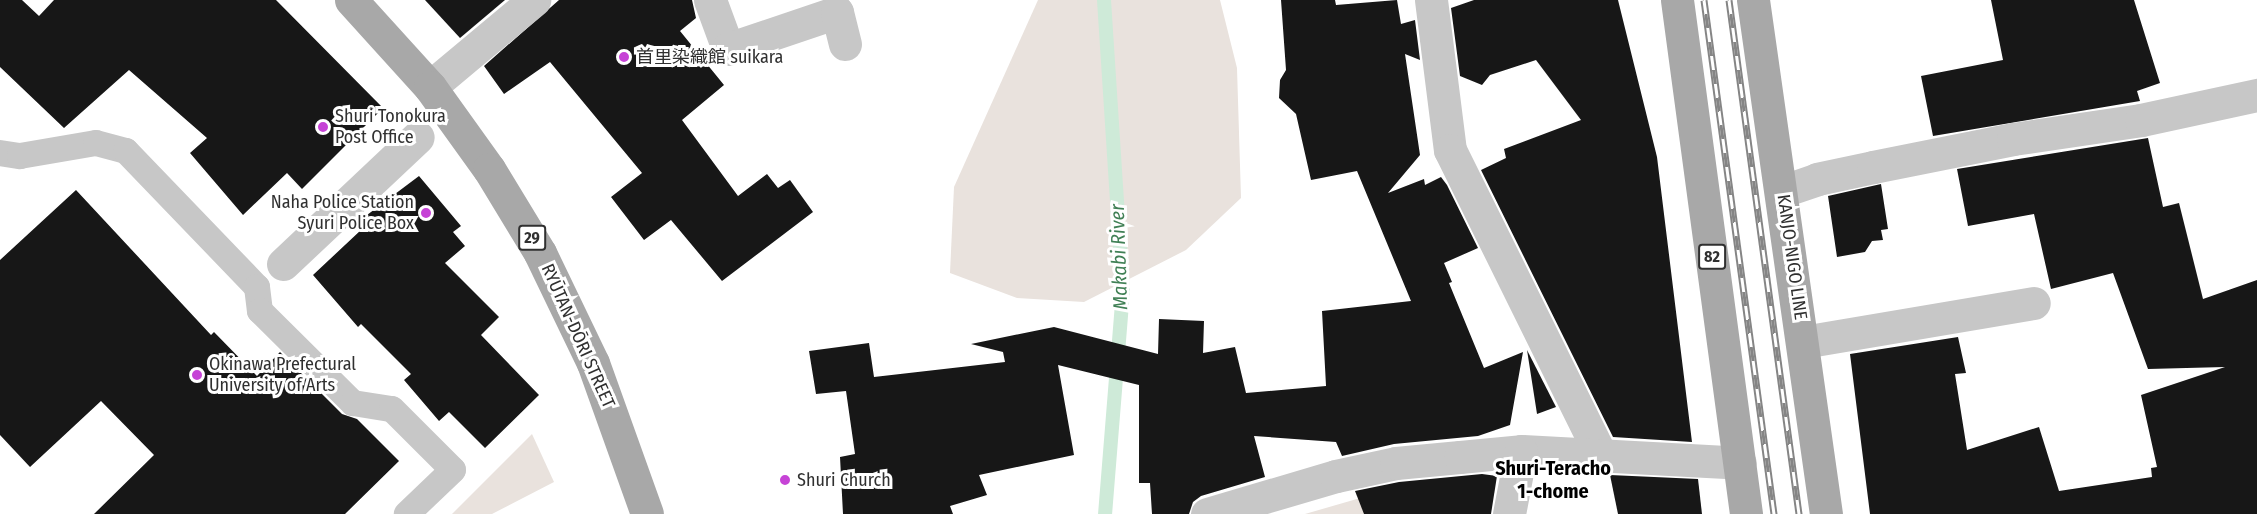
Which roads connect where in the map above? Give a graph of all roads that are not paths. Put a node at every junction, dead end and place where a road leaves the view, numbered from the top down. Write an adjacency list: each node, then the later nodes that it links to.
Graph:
1 (351, 0): 9 (main road, RYŪTAN-DŌRI STREET / 29)
2 (534, 0): 9 (street)
3 (710, 0): 7 (street)
4 (1431, 0): 19 (street)
5 (1677, 0): 20 (main road, 82)
6 (1754, 0): 13 (main road, KANJO-NIGO LINE)
7 (837, 6): 8 (street)
8 (845, 44)
9 (430, 87): 22 (main road, RYŪTAN-DŌRI STREET / 29)
10 (2257, 95): 13 (street)
11 (418, 137): 14 (street)
12 (0, 153): 15 (lane)
13 (1783, 191): 17 (main road, KANJO-NIGO LINE)
14 (283, 264): 15 (lane)
15 (257, 287): 21 (lane)
16 (2034, 303): 17 (street)
17 (1803, 342): 26 (main road, KANJO-NIGO LINE)
18 (1521, 451): 19 (street); 23 (street); 24 (street)
19 (1600, 453): 20 (street)
20 (1740, 463): 25 (main road, 82)
21 (407, 514)
22 (647, 514)
23 (1207, 514)
24 (1509, 514)
25 (1746, 514)
26 (1826, 514)

